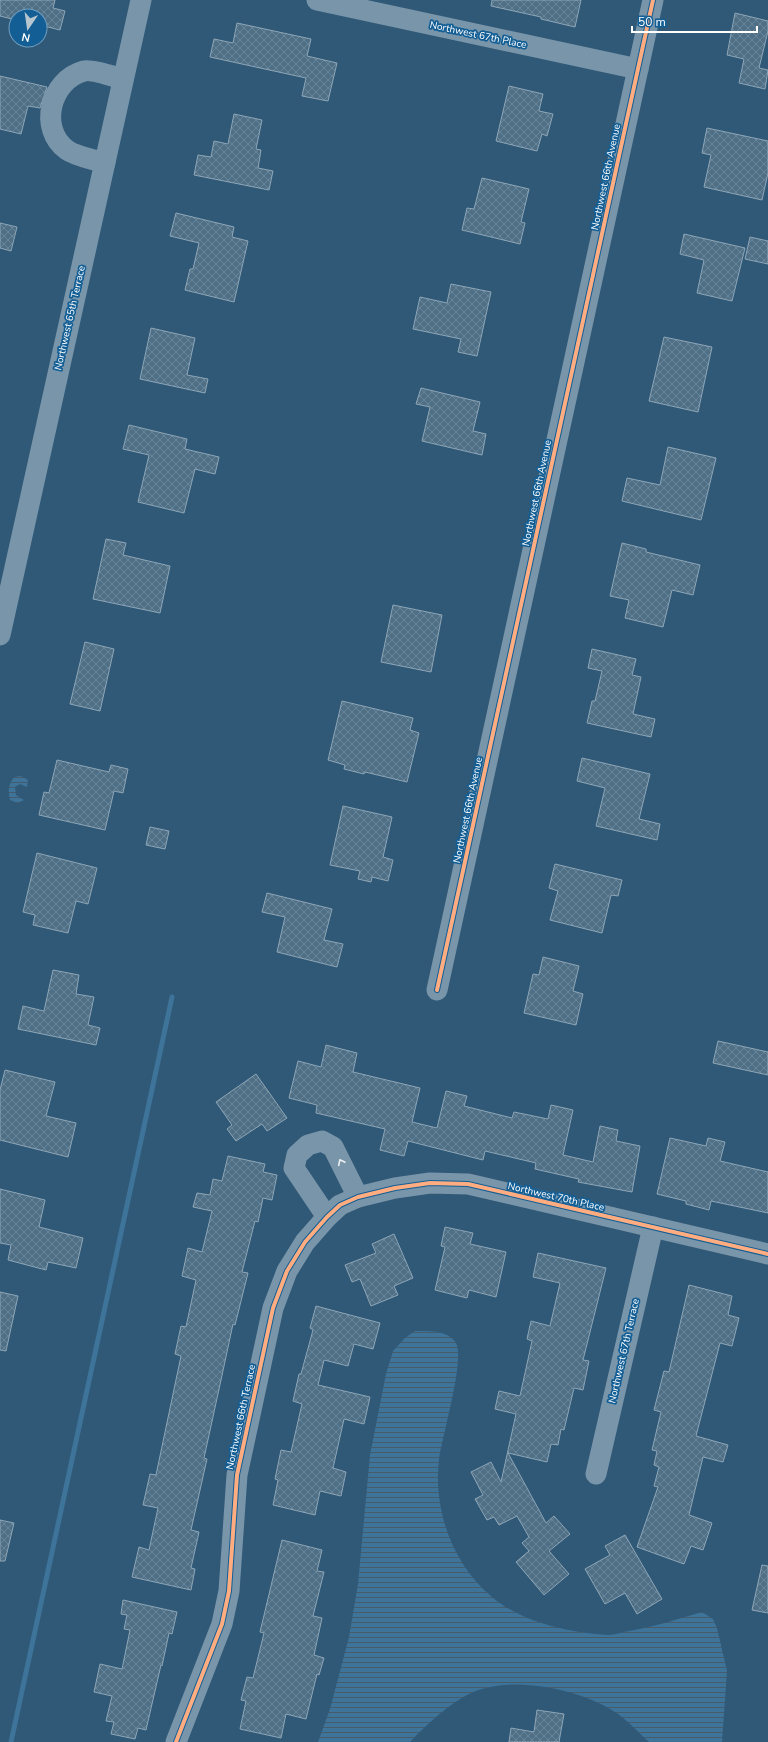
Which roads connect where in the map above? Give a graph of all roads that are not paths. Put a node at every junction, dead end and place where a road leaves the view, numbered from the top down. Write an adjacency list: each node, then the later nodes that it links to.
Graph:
1 (140, 0): 5 (street, Northwest 65th Terrace)
2 (317, 0): 4 (street, Northwest 67th Place)
3 (653, 0): 4 (street, Northwest 66th Avenue)
4 (638, 69): 8 (street, Northwest 66th Avenue)
5 (123, 78): 6 (street, Northwest 65th Terrace); 6 (street)
6 (105, 163): 7 (street, Northwest 65th Terrace)
7 (0, 635)
8 (437, 990)
9 (342, 1207): 10 (street, Northwest 70th Place); 13 (street, Northwest 66th Terrace)
10 (653, 1227): 11 (street, Northwest 70th Place); 12 (street, Northwest 67th Terrace)
11 (768, 1254)
12 (596, 1474)
13 (176, 1742)

